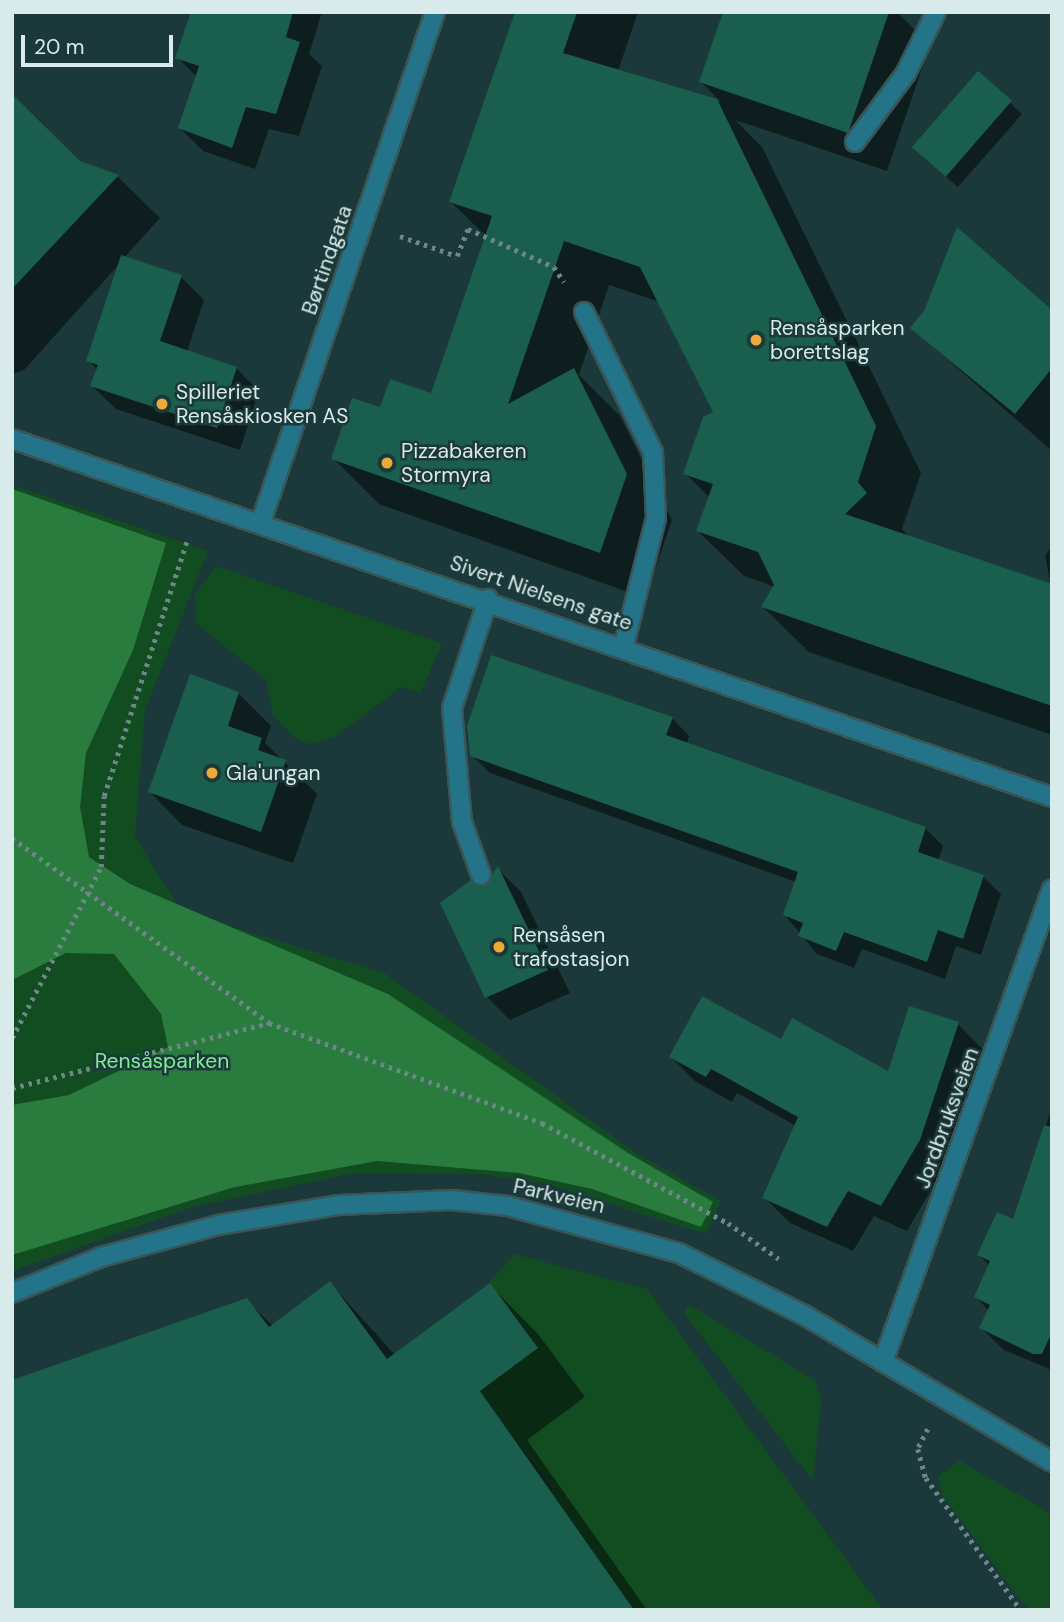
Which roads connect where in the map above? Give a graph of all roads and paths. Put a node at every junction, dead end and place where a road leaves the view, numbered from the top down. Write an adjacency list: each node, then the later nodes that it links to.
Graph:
1 (435, 12): 7 (street, Børtindgata)
2 (936, 12): 3 (street)
3 (855, 142)
4 (400, 236): 5 (path)
5 (584, 312): 10 (street)
6 (12, 439): 7 (street, Sivert Nielsens gate)
7 (261, 522): 9 (street, Sivert Nielsens gate)
8 (188, 537): 15 (path)
9 (488, 599): 10 (street, Sivert Nielsens gate); 13 (street)
10 (624, 645): 11 (street, Sivert Nielsens gate)
11 (1052, 797)
12 (12, 838): 15 (path)
13 (481, 875)
14 (1052, 889): 21 (street, Jordbruksveien)
15 (89, 891): 16 (path); 17 (path)
16 (269, 1023): 18 (path); 19 (path)
17 (12, 1038)
18 (12, 1088)
19 (789, 1265)
20 (12, 1293): 21 (street, Parkveien)
21 (883, 1362): 23 (street, Parkveien)
22 (930, 1425): 24 (path)
23 (1052, 1462)
24 (1021, 1610)

